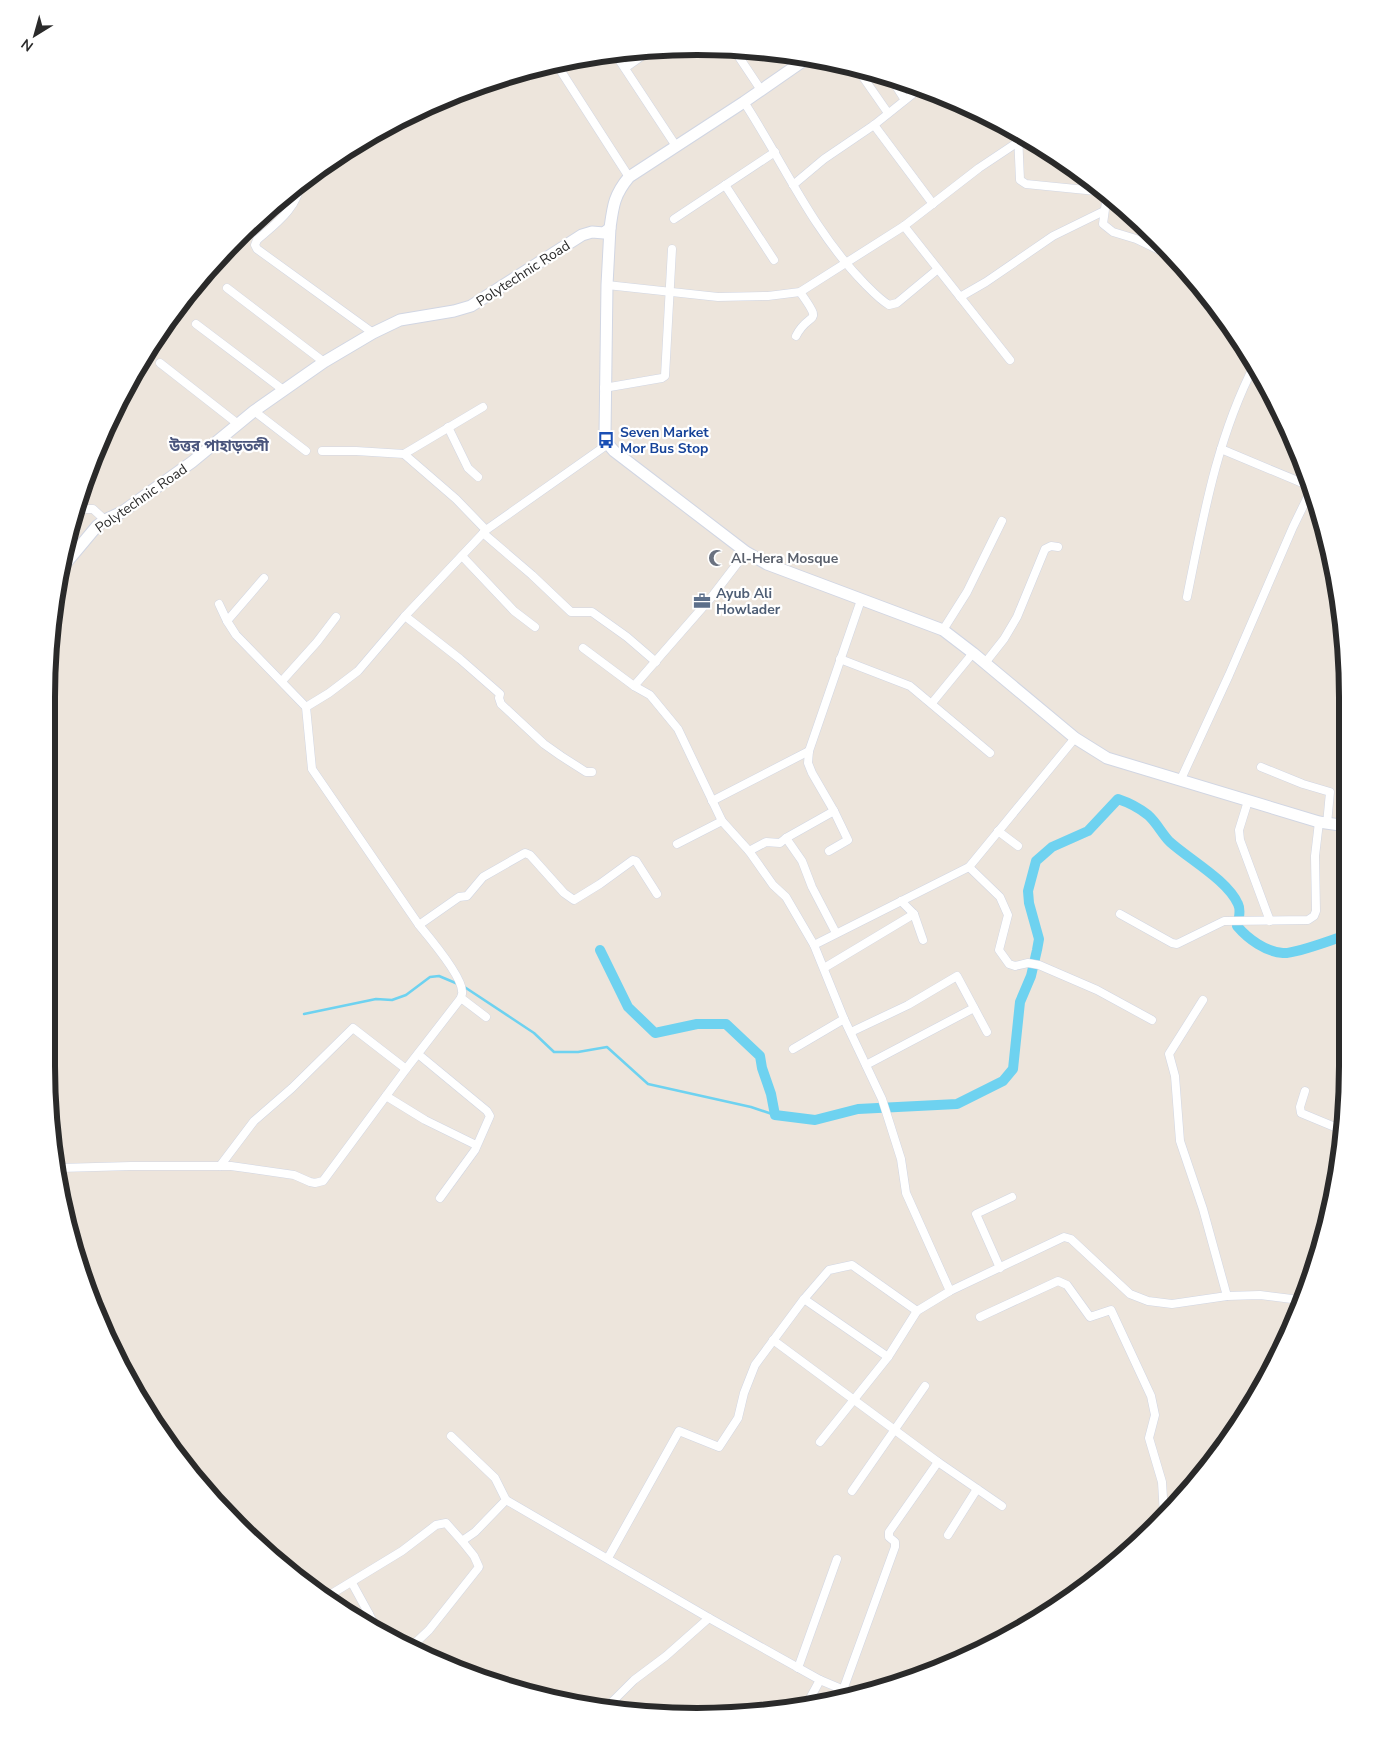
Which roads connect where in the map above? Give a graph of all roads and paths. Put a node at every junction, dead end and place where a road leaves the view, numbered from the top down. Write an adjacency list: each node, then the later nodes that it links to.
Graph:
1 (738, 56): 9 (street)
2 (640, 57): 5 (street)
3 (619, 59): 5 (street)
4 (799, 63): 9 (street)
5 (625, 68): 17 (street)
6 (559, 70): 19 (street)
7 (863, 77): 13 (street)
8 (897, 87): 11 (street)
9 (761, 90): 12 (street)
10 (914, 93): 11 (street)
11 (905, 100): 13 (street)
12 (744, 102): 17 (street); 18 (street)
13 (888, 113): 14 (street)
14 (874, 125): 21 (street); 25 (street)
15 (1016, 140): 25 (street)
16 (1018, 141): 22 (street)
17 (676, 146): 19 (street)
18 (775, 152): 20 (street); 21 (street)
19 (629, 177): 29 (street)
20 (725, 185): 27 (street); 32 (street)
21 (793, 186): 33 (street)
22 (1092, 191)
23 (299, 194): 41 (street)
24 (1105, 202): 26 (street)
25 (933, 204): 28 (street)
26 (1104, 212): 30 (street); 39 (street)
27 (674, 219)
28 (904, 226): 33 (street); 34 (street)
29 (610, 228): 35 (street); 41 (street, Polytechnic Road)
30 (1151, 243)
31 (672, 250): 38 (street)
32 (774, 260)
33 (845, 263): 34 (street); 37 (street)
34 (938, 269): 39 (street)
35 (607, 285): 38 (street); 47 (street)
36 (227, 288): 44 (street)
37 (800, 292): 38 (street); 42 (street)
38 (670, 293): 47 (street)
39 (960, 297): 43 (street)
40 (196, 324): 48 (street)
41 (373, 332): 44 (street, Polytechnic Road)
42 (796, 336)
43 (1010, 360)
44 (324, 362): 48 (street, Polytechnic Road)
45 (160, 363): 51 (street)
46 (1251, 373): 54 (street)
47 (604, 388): 53 (street)
48 (282, 389): 50 (street, Polytechnic Road)
49 (483, 407): 52 (street)
50 (254, 411): 51 (street, Polytechnic Road); 55 (street)
51 (238, 424): 62 (street, Polytechnic Road)
52 (448, 427): 57 (street); 58 (street)
53 (608, 444): 64 (street); 66 (street)
54 (1221, 449): 59 (street); 70 (street)
55 (306, 451)
56 (322, 451): 57 (street)
57 (404, 454): 64 (street)
58 (478, 477)
59 (1302, 483)
60 (1307, 498): 92 (street)
61 (84, 509): 62 (street)
62 (105, 520): 68 (street, Polytechnic Road)
63 (1002, 521): 77 (street)
64 (484, 532): 67 (street); 81 (street)
65 (1058, 547): 82 (street)
66 (746, 552): 71 (street); 81 (street)
67 (462, 556): 73 (street); 76 (street)
68 (71, 558)
69 (264, 578): 75 (street)
70 (1187, 598)
71 (861, 600): 77 (street); 80 (street)
72 (219, 604): 75 (street)
73 (405, 616): 86 (street); 91 (street)
74 (336, 617): 83 (street)
75 (227, 622): 83 (street)
76 (536, 627)
77 (943, 630): 79 (street)
78 (583, 648): 84 (street)
79 (973, 653): 82 (street); 85 (street)
80 (840, 659): 85 (street); 88 (street)
81 (656, 662): 84 (street)
82 (985, 663): 87 (street)
83 (282, 681): 86 (street)
84 (634, 686): 93 (street)
85 (932, 703): 89 (street)
86 (306, 707): 111 (street)
87 (1075, 738): 92 (street); 99 (street)
88 (809, 750): 93 (street); 95 (street)
89 (990, 753)
90 (1262, 767): 97 (street)
91 (592, 772)
92 (1181, 779): 94 (street)
93 (712, 801): 96 (street)
94 (1248, 801): 97 (street); 110 (street)
95 (834, 811): 100 (street); 104 (street)
96 (722, 820): 101 (street); 103 (street)
97 (1323, 823): 98 (street); 110 (street)
98 (1339, 825)
99 (998, 831): 102 (street); 105 (street)
100 (786, 838): 103 (street); 112 (street)
101 (677, 844)
102 (1018, 846)
103 (749, 851): 114 (street)
104 (829, 851)
105 (969, 867): 107 (street); 121 (street)
106 (657, 894): 111 (street)
107 (901, 901): 108 (street); 112 (street)
108 (914, 914): 113 (street); 115 (street)
109 (1120, 914): 110 (street)
110 (1270, 921)
111 (419, 925): 116 (street)
112 (836, 934): 114 (street)
113 (923, 940)
114 (814, 945): 115 (street)
115 (824, 968): 120 (street)
116 (462, 994): 119 (street); 125 (street)
117 (1203, 1000): 138 (street)
118 (974, 1008): 122 (street); 123 (street); 126 (street)
119 (486, 1017)
120 (844, 1019): 122 (street); 124 (street)
121 (1152, 1020)
122 (851, 1032): 126 (street)
123 (987, 1032)
124 (793, 1049)
125 (418, 1054): 127 (street); 131 (street)
126 (866, 1065): 137 (street)
127 (406, 1069): 129 (street); 132 (street)
128 (1305, 1091): 130 (street)
129 (386, 1096): 131 (street); 132 (street)
130 (1336, 1128)
131 (476, 1145): 135 (street)
132 (220, 1166): 133 (street)
133 (63, 1168)
134 (1012, 1197): 136 (street)
135 (440, 1198)
136 (1000, 1268): 137 (street); 138 (street)
137 (950, 1291): 141 (street)
138 (1227, 1296): 140 (street)
139 (804, 1299): 141 (street); 143 (street); 144 (street)
140 (1295, 1300)
141 (917, 1311): 144 (street)
142 (980, 1317): 155 (street)
143 (773, 1340): 146 (street); 158 (street)
144 (888, 1357): 146 (street)
145 (925, 1386): 147 (street)
146 (854, 1399): 147 (street); 149 (street)
147 (894, 1429): 150 (street); 152 (street)
148 (451, 1436): 153 (street)
149 (820, 1442)
150 (938, 1462): 151 (street); 169 (street)
151 (977, 1489): 154 (street); 156 (street)
152 (852, 1491)
153 (506, 1500): 157 (street); 158 (street)
154 (1002, 1506)
155 (1163, 1507)
156 (948, 1535)
157 (462, 1541): 160 (street); 166 (street)
158 (608, 1558): 164 (street)
159 (837, 1559): 167 (street)
160 (352, 1583): 161 (street); 162 (street)
161 (332, 1594)
162 (370, 1614): 163 (street); 165 (street)
163 (366, 1616)
164 (709, 1618): 167 (street); 171 (street)
165 (373, 1620)
166 (415, 1643)
167 (798, 1668): 168 (street)
168 (820, 1680): 169 (street); 170 (street)
169 (843, 1690)
170 (810, 1698)
171 (611, 1703)

